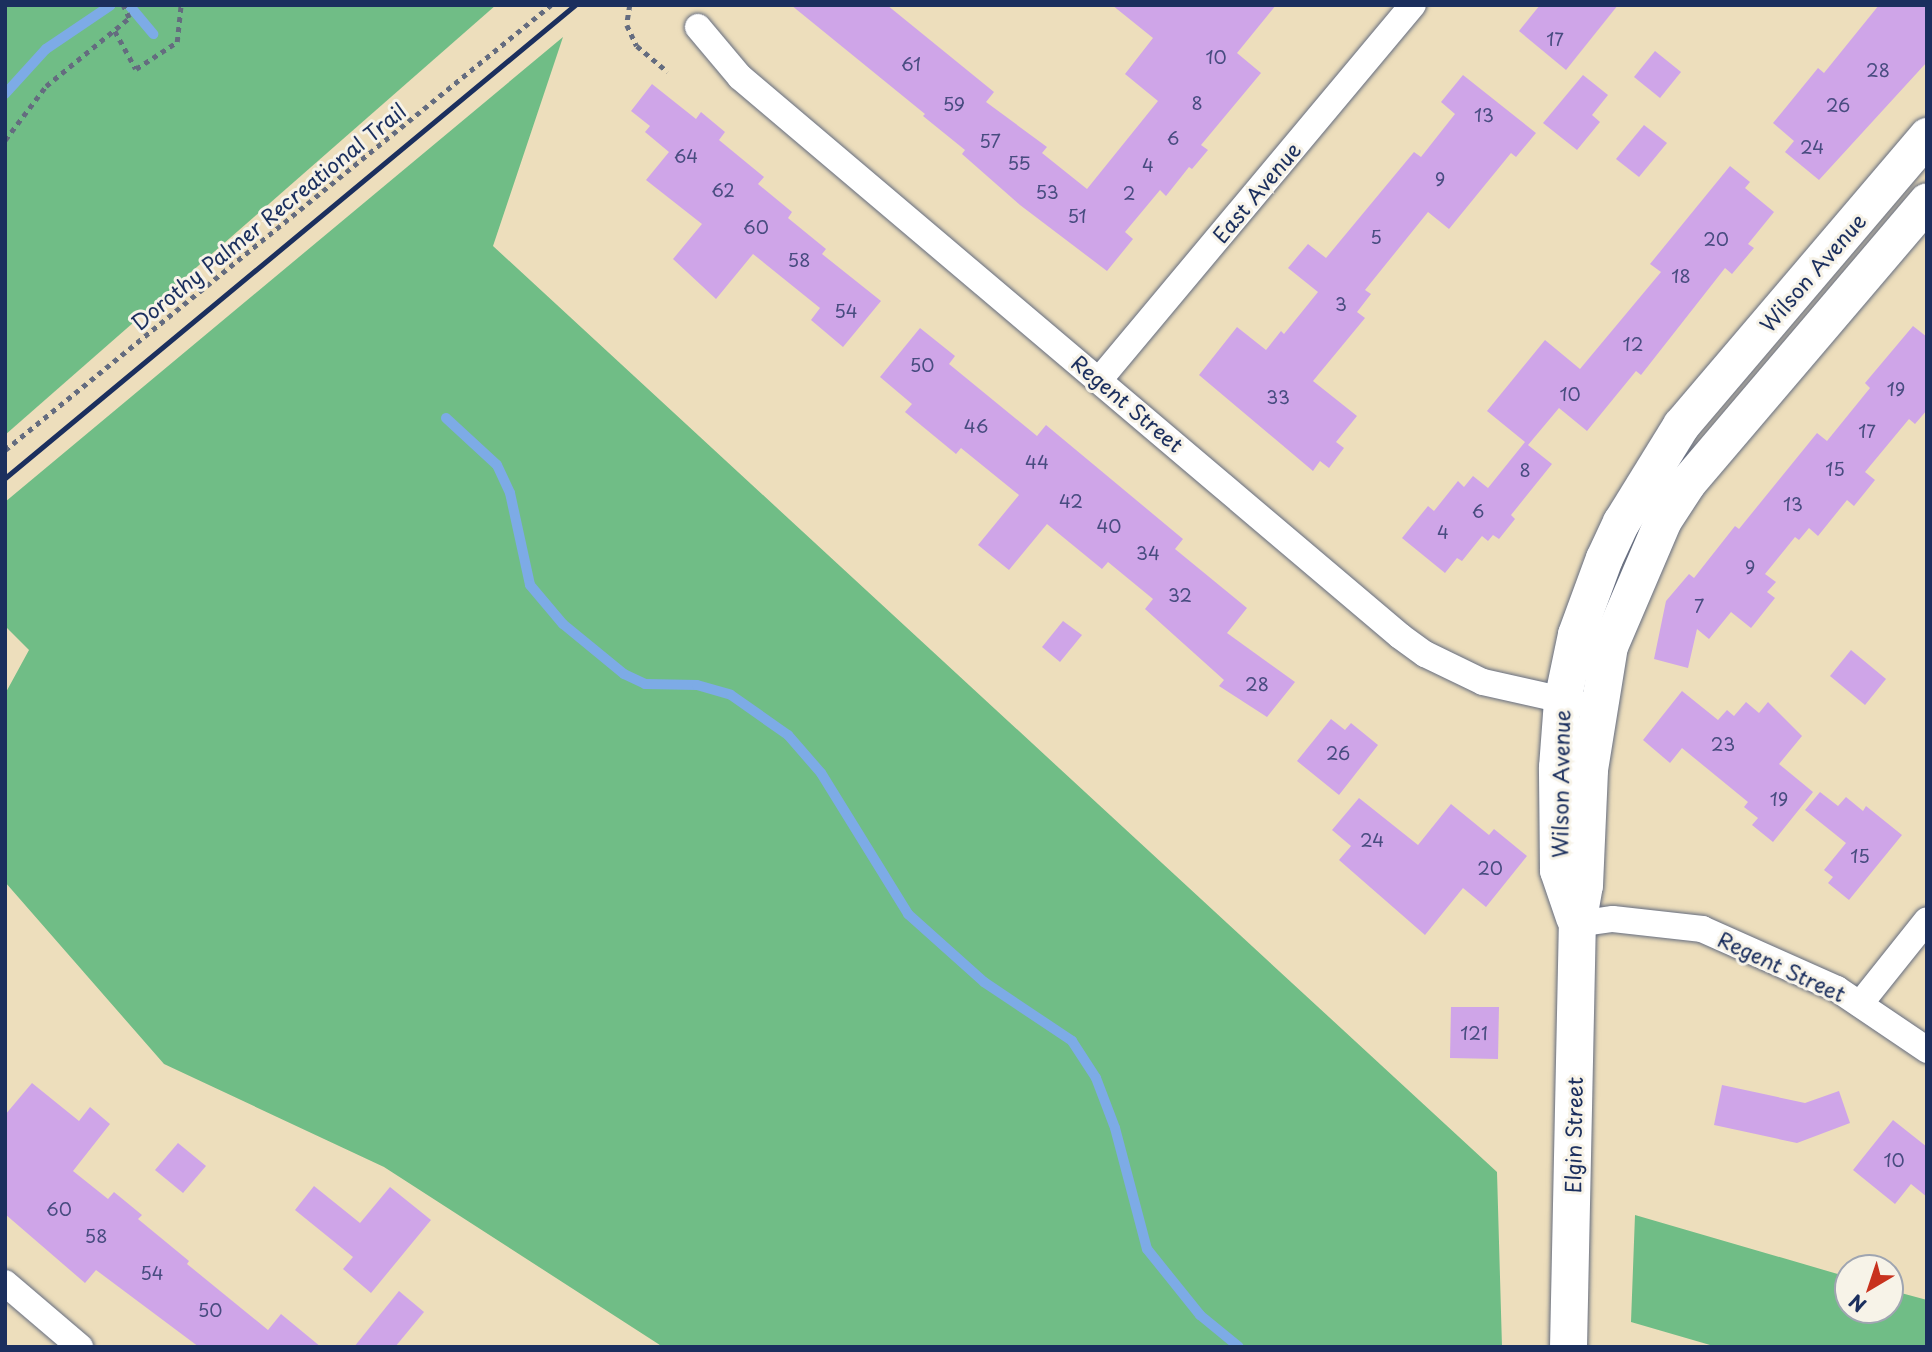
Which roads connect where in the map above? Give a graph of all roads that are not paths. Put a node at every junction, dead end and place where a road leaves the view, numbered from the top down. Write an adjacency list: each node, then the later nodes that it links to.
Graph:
1 (1410, 6): 5 (street, East Avenue)
2 (698, 27): 5 (street, Regent Street)
3 (1927, 136): 6 (street, Wilson Avenue)
4 (1927, 201): 7 (street, Wilson Avenue)
5 (1100, 379): 6 (street, Regent Street)
6 (1562, 701): 7 (street, Regent Street); 9 (street, Wilson Avenue)
7 (1598, 707): 9 (street, Wilson Avenue)
8 (1927, 920): 10 (street)
9 (1577, 924): 10 (street, Regent Street); 14 (street, Elgin Street)
10 (1860, 1004): 11 (street, Regent Street)
11 (1927, 1050)
12 (5, 1283): 13 (street)
13 (80, 1347)
14 (1568, 1347)

